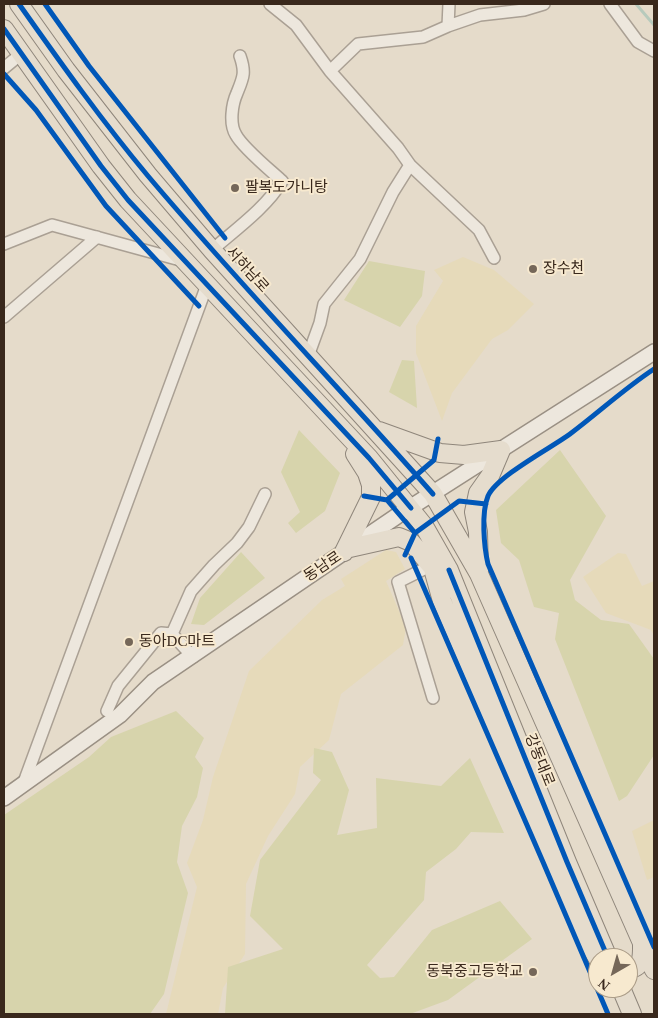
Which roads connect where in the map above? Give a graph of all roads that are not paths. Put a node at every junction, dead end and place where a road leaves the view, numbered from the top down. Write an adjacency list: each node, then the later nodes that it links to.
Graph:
1 (19, 4): 16 (main road, 서하남로)
2 (270, 4): 12 (street)
3 (449, 4): 6 (street)
4 (544, 4): 6 (street)
5 (610, 4): 8 (street)
6 (448, 26): 12 (street)
7 (4, 29): 9 (main road)
8 (654, 51)
9 (21, 54): 11 (street); 18 (main road)
10 (240, 56): 16 (street)
11 (4, 68)
12 (330, 71): 13 (street)
13 (410, 165): 17 (street); 22 (street)
14 (97, 237): 15 (street); 18 (street); 20 (street)
15 (4, 244)
16 (212, 250): 22 (main road, 서하남로)
17 (494, 258)
18 (185, 261): 19 (main road)
19 (207, 284): 23 (main road); 37 (street)
20 (4, 317)
21 (654, 352): 25 (main road, 동남로)
22 (308, 356): 24 (main road, 서하남로)
23 (344, 431): 28 (main road); 29 (main road)
24 (378, 431): 25 (main road); 27 (main road, 서하남로)
25 (501, 450): 27 (main road, 동남로); 31 (main road)
26 (265, 494): 33 (street)
27 (433, 494): 28 (main road, 동남로); 31 (main road, 강동대로)
28 (411, 508): 29 (main road, 동남로); 32 (main road, 강동대로)
29 (347, 550): 30 (main road); 34 (main road, 동남로)
30 (432, 565): 32 (main road); 35 (street); 40 (main road)
31 (479, 574): 39 (main road, 강동대로)
32 (469, 618): 41 (main road, 강동대로)
33 (172, 634): 34 (street); 36 (street)
34 (193, 657): 37 (main road, 동남로)
35 (432, 698)
36 (107, 711)
37 (23, 785): 38 (main road, 동남로)
38 (4, 798)
39 (642, 942): 42 (main road); 43 (main road, 강동대로)
40 (595, 948)
41 (601, 948)
42 (638, 966)
43 (654, 970)

